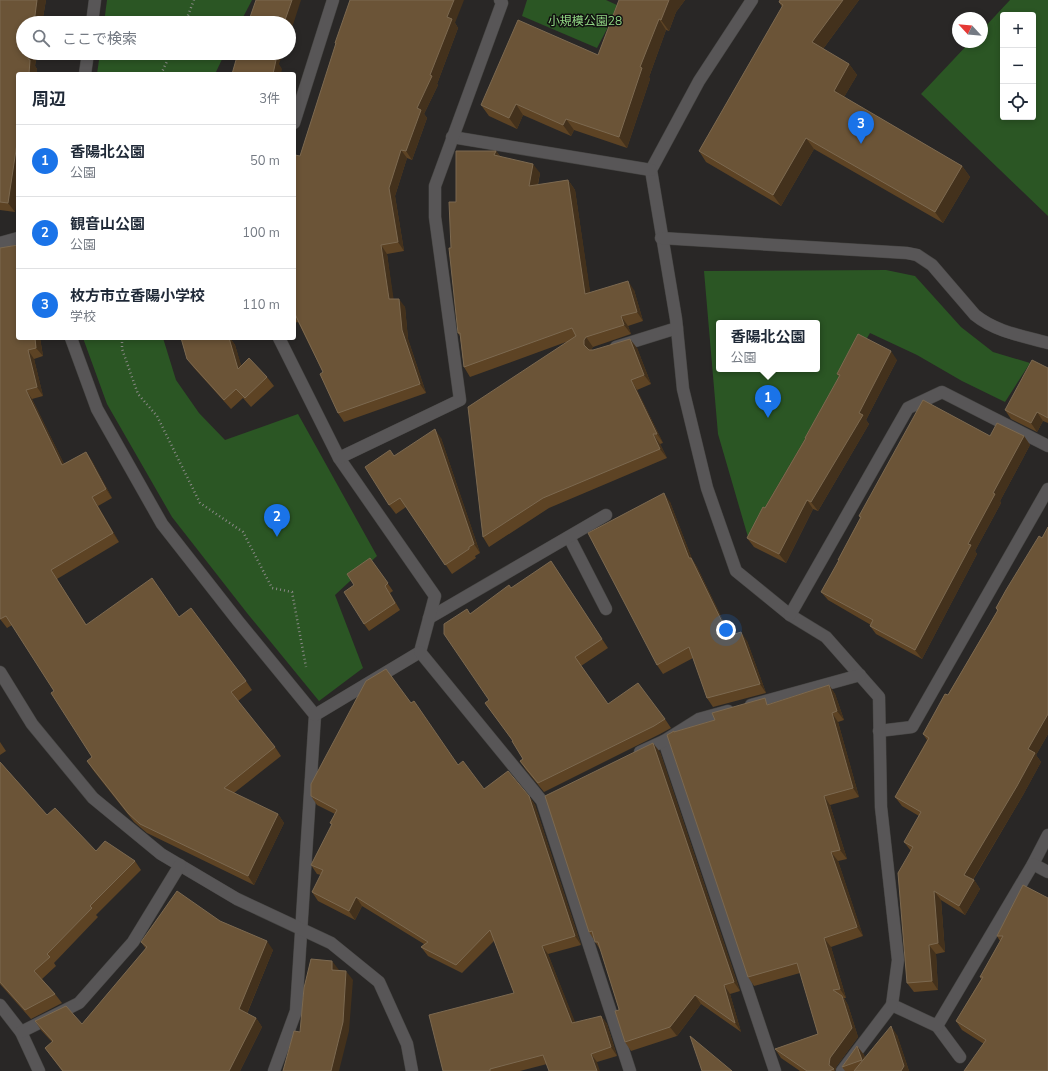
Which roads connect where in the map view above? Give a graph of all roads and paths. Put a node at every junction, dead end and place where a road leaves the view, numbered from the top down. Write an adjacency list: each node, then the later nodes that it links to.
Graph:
1 (95, 0): 6 (street)
2 (194, 0): 7 (path)
3 (333, 0): 12 (street)
4 (500, 0): 13 (street)
5 (752, 0): 14 (street)
6 (93, 16)
7 (188, 16)
8 (87, 60): 10 (street)
9 (168, 60): 11 (path)
10 (85, 72)
11 (162, 72)
12 (296, 116)
13 (452, 137): 14 (street); 25 (street)
14 (651, 170): 15 (street)
15 (661, 238): 18 (street); 22 (street)
16 (16, 239): 17 (street)
17 (0, 243)
18 (677, 328): 23 (street); 30 (street)
19 (72, 340): 36 (street)
20 (122, 340): 33 (path)
21 (280, 340): 25 (street)
22 (1048, 344)
23 (605, 350)
24 (1048, 446): 30 (street)
25 (340, 458): 31 (street)
26 (1048, 489): 37 (street)
27 (606, 515): 28 (street)
28 (570, 537): 29 (street); 31 (street)
29 (606, 609)
30 (790, 615): 35 (street)
31 (429, 618): 32 (street)
32 (420, 652): 36 (street); 41 (street)
33 (306, 669)
34 (0, 672): 44 (street)
35 (860, 675): 37 (street); 38 (street)
36 (315, 715): 46 (street)
37 (880, 731): 47 (street)
38 (664, 740): 39 (street); 56 (street)
39 (630, 757)
40 (556, 794): 41 (street)
41 (542, 801): 55 (street)
42 (1048, 835): 43 (street)
43 (1032, 864): 45 (street); 49 (street)
44 (180, 865): 46 (street); 50 (street)
45 (1048, 872)
46 (301, 929): 53 (street); 54 (street)
47 (892, 1005): 49 (street); 57 (street)
48 (0, 1006): 50 (street)
49 (937, 1026): 51 (street)
50 (20, 1032): 52 (street)
51 (960, 1057)
52 (39, 1071)
53 (274, 1071)
54 (412, 1071)
55 (630, 1071)
56 (775, 1071)
57 (842, 1071)

